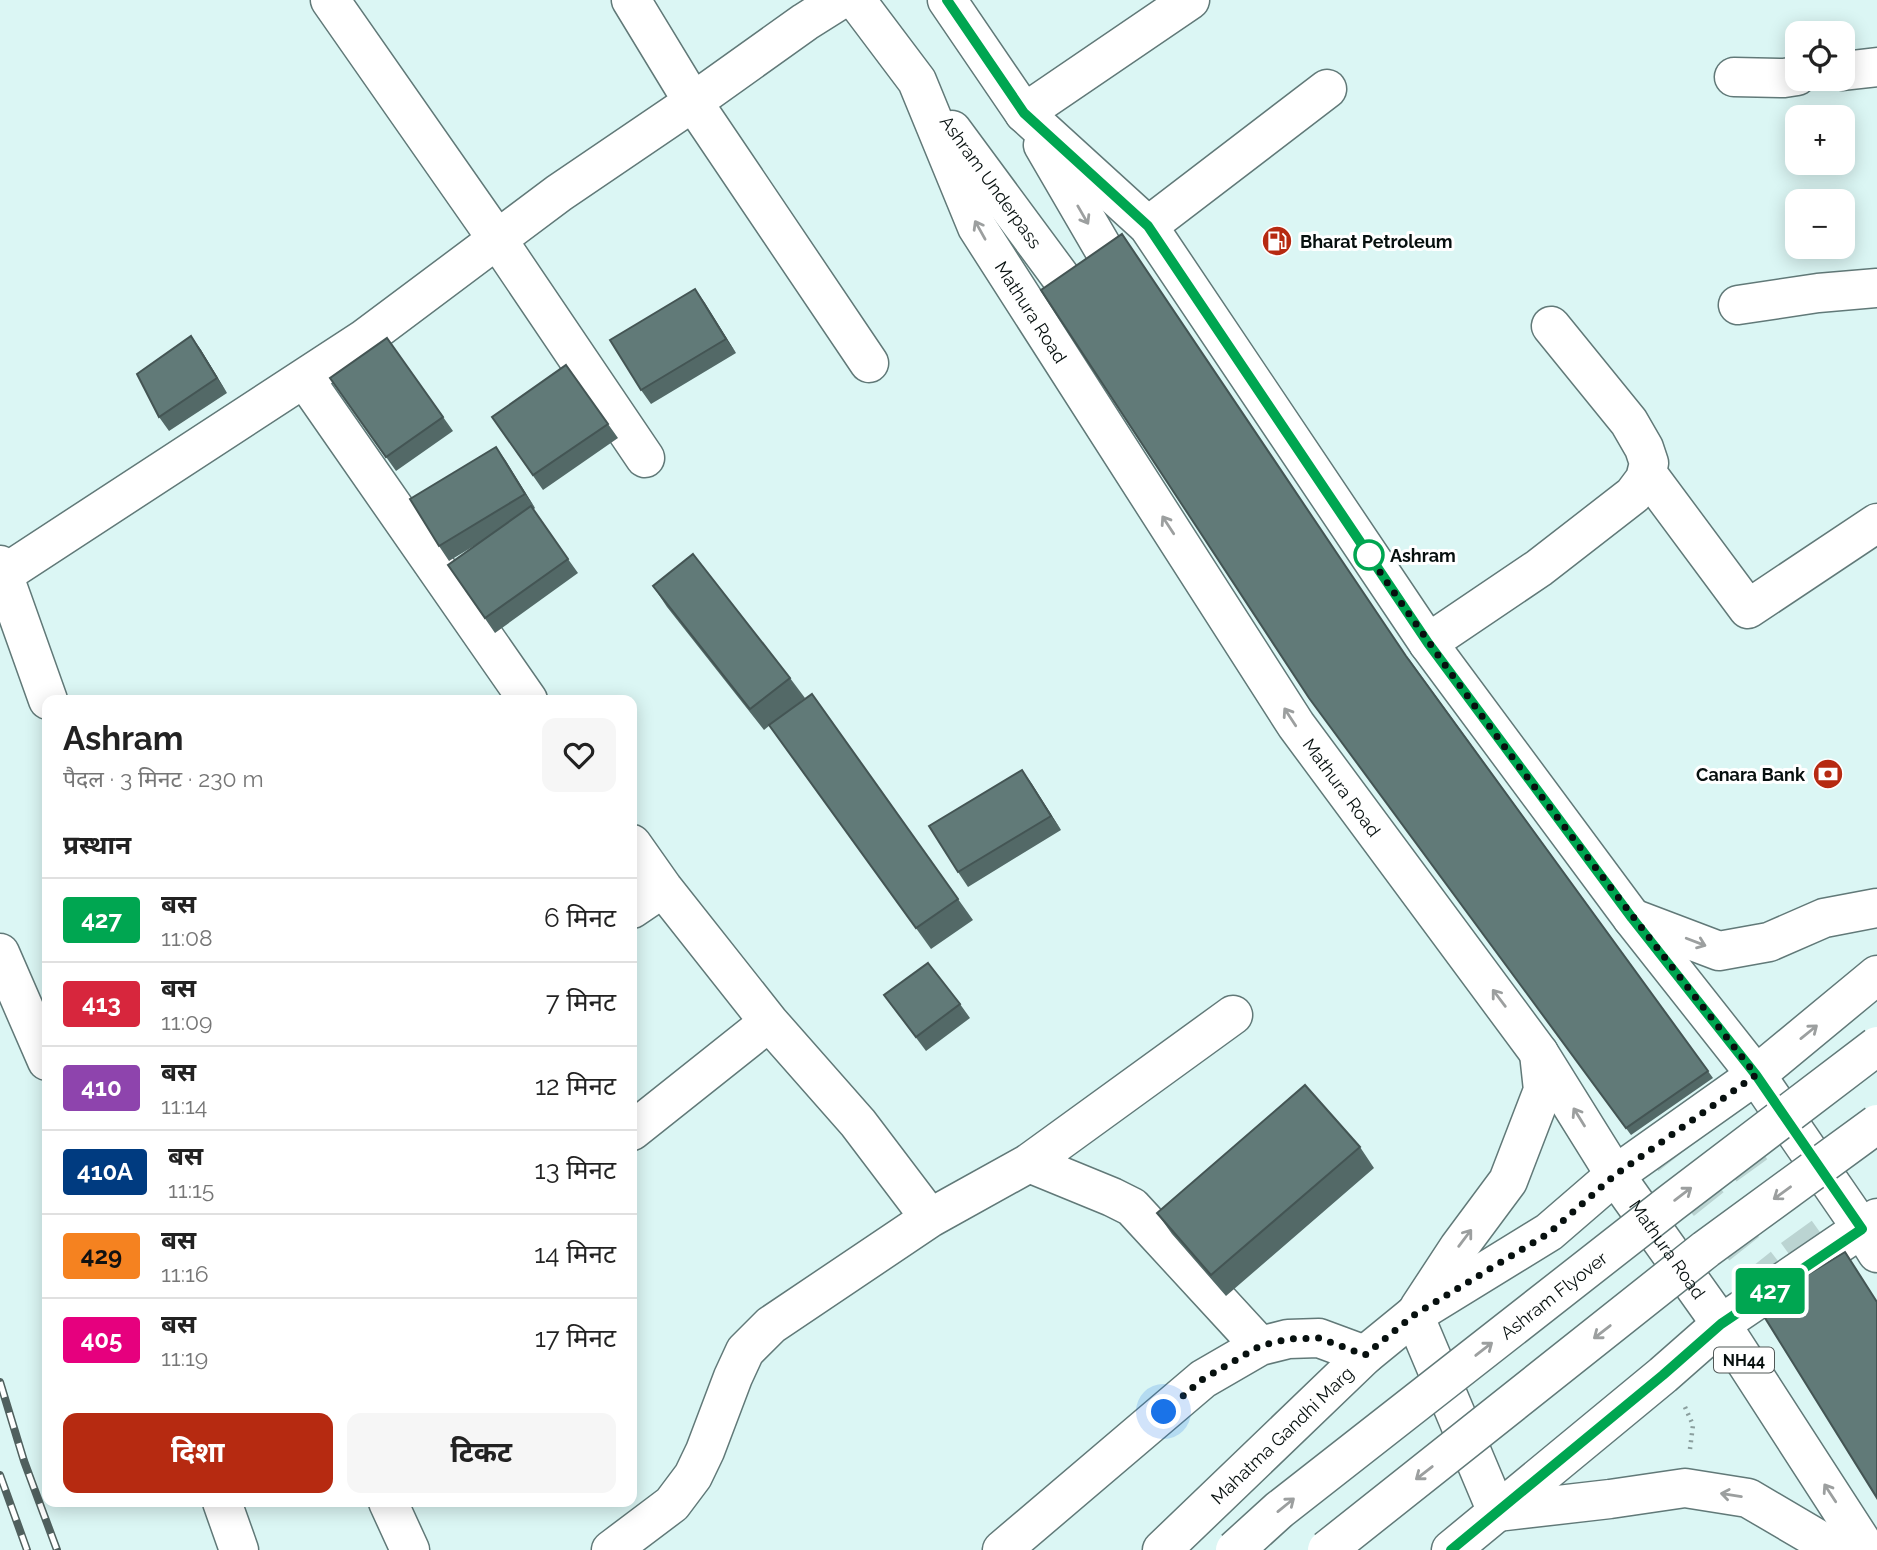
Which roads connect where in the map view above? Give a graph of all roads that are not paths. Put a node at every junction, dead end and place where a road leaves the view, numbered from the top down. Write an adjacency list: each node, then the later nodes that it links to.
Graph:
1 (330, 0): 16 (main road)
2 (631, 0): 13 (main road)
3 (840, 0): 13 (main road)
4 (856, 0): 11 (main road, Mathura Road)
5 (947, 0): 14 (main road)
6 (1190, 0): 14 (main road)
7 (1877, 67): 8 (main road)
8 (1855, 70)
9 (1734, 76): 10 (main road)
10 (1785, 78)
11 (917, 81): 18 (main road, Ashram Underpass); 42 (main road, Mathura Road, one-way to 11)
12 (1327, 89): 15 (main road)
13 (694, 102): 16 (main road); 22 (main road)
14 (1024, 113): 15 (main road); 17 (main road, one-way to 17)
15 (1148, 226): 28 (main road)
16 (497, 239): 23 (main road); 24 (main road)
17 (1107, 255)
18 (1065, 284)
19 (1877, 288): 20 (main road)
20 (1738, 305)
21 (1551, 326): 25 (main road)
22 (869, 363)
23 (304, 379): 27 (main road); 30 (main road)
24 (645, 458)
25 (1647, 473): 26 (main road); 28 (main road)
26 (1877, 523)
27 (2, 570): 29 (main road)
28 (1428, 643): 35 (main road)
29 (46, 695)
30 (525, 695)
31 (637, 851): 32 (main road)
32 (663, 888): 33 (main road); 39 (main road)
33 (637, 906)
34 (1877, 908): 35 (main road, one-way to 34)
35 (1632, 918): 43 (main road)
36 (0, 953): 41 (main road)
37 (1877, 975): 43 (main road, Mahatma Gandhi Marg, one-way to 37)
38 (1233, 1015): 46 (main road)
39 (769, 1022): 45 (main road); 48 (main road)
40 (1877, 1046): 62 (main road, Ashram Flyover, one-way to 40, bridge)
41 (42, 1050)
42 (1539, 1053): 47 (main road, Mathura Road, one-way to 42); 50 (main road, one-way to 42)
43 (1756, 1075): 47 (main road, Mahatma Gandhi Marg); 49 (main road)
44 (1877, 1124): 63 (main road, one-way to 63, bridge)
45 (637, 1126)
46 (1029, 1163): 48 (main road); 52 (main road)
47 (1615, 1175): 50 (main road, Mahatma Gandhi Marg); 51 (main road, Mathura Road / NH44)
48 (930, 1218): 59 (main road)
49 (1872, 1233): 51 (main road)
50 (1414, 1315): 53 (main road, Mahatma Gandhi Marg); 56 (main road)
51 (1721, 1324): 56 (main road); 66 (main road, Mathura Road / NH44, one-way to 51)
52 (1260, 1346): 53 (main road); 60 (main road)
53 (1365, 1355): 61 (main road, Mahatma Gandhi Marg)
54 (224, 1507): 57 (main road)
55 (390, 1507): 58 (main road)
56 (1497, 1512): 64 (main road); 65 (main road, one-way to 56)
57 (239, 1550)
58 (410, 1550)
59 (611, 1550)
60 (1002, 1550)
61 (1162, 1550)
62 (1235, 1550)
63 (1327, 1550)
64 (1451, 1550)
65 (1833, 1550)
66 (1867, 1550)

